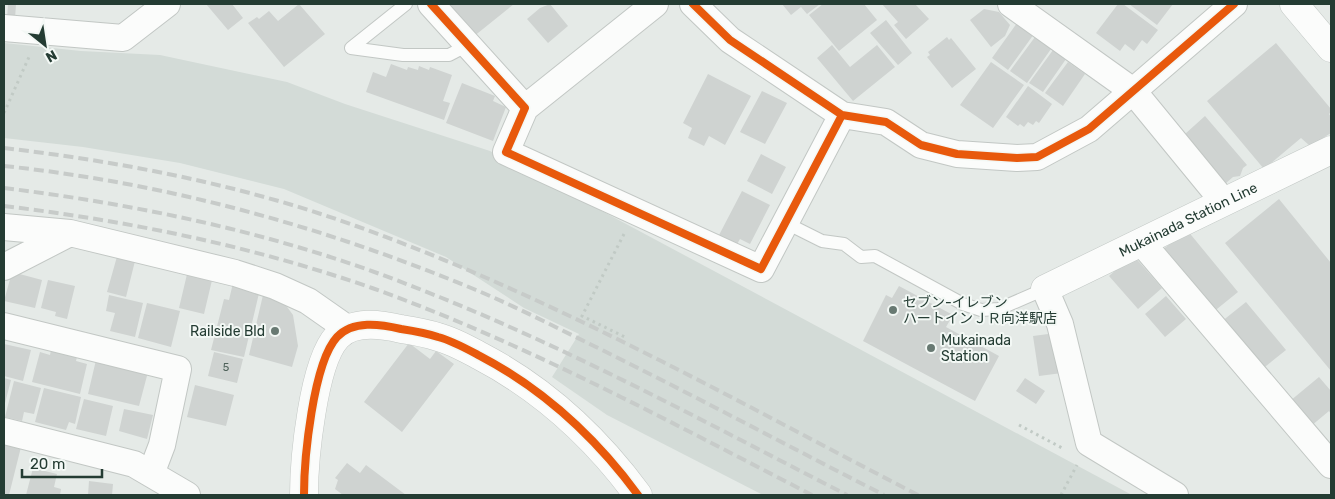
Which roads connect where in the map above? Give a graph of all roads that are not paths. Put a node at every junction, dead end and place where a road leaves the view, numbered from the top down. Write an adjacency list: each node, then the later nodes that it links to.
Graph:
1 (167, 4): 9 (street)
2 (406, 4): 10 (lane)
3 (431, 4): 10 (street)
4 (655, 4): 13 (street)
5 (693, 4): 14 (street)
6 (1011, 4): 12 (street)
7 (1234, 4): 12 (street)
8 (1294, 4): 11 (street)
9 (4, 28)
10 (468, 45): 13 (street)
11 (1331, 48)
12 (1133, 91): 14 (street); 16 (street)
13 (525, 108): 17 (street)
14 (842, 114): 17 (street)
15 (1331, 150): 16 (street, Mukainada Station Line)
16 (1224, 202): 20 (street, Mukainada Station Line)
17 (786, 223): 22 (lane)
18 (4, 227): 19 (street)
19 (70, 234): 21 (street); 24 (street)
20 (1142, 242): 22 (street, Mukainada Station Line); 26 (street)
21 (4, 267)
22 (1046, 289): 31 (street)
23 (4, 326): 27 (street)
24 (348, 329): 29 (street); 30 (street)
25 (4, 431): 27 (street)
26 (1331, 465)
27 (151, 474): 28 (street)
28 (187, 495)
29 (304, 495)
30 (638, 495)
31 (1175, 495)

